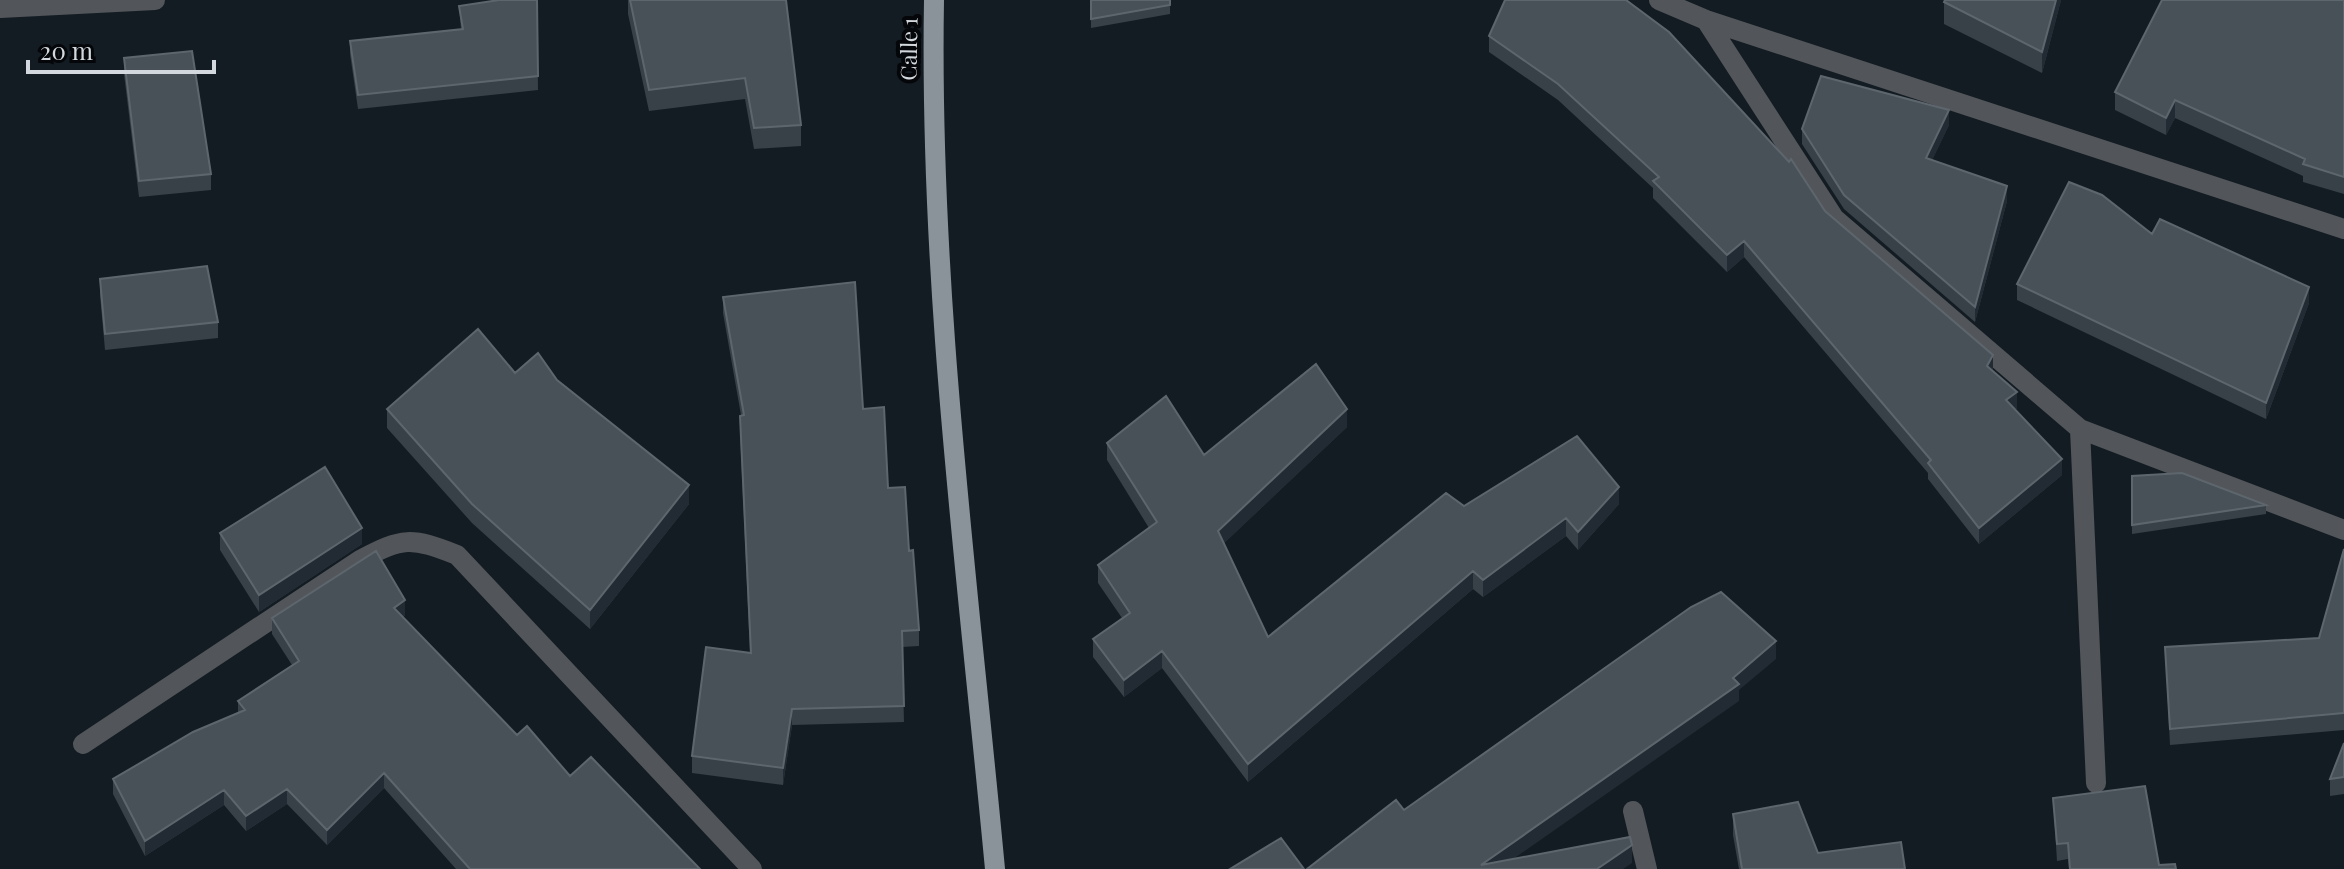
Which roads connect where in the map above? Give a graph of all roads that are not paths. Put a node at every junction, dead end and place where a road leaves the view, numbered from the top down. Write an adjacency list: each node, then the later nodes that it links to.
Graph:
1 (155, 0): 4 (street)
2 (934, 0): 13 (main road, Calle 1)
3 (1659, 0): 5 (street)
4 (0, 8)
5 (1706, 20): 6 (street); 7 (street)
6 (2344, 229)
7 (2080, 429): 8 (street); 10 (street)
8 (2344, 530)
9 (83, 744): 12 (street)
10 (2096, 783)
11 (1633, 811): 14 (street)
12 (752, 869)
13 (995, 869)
14 (1647, 869)

